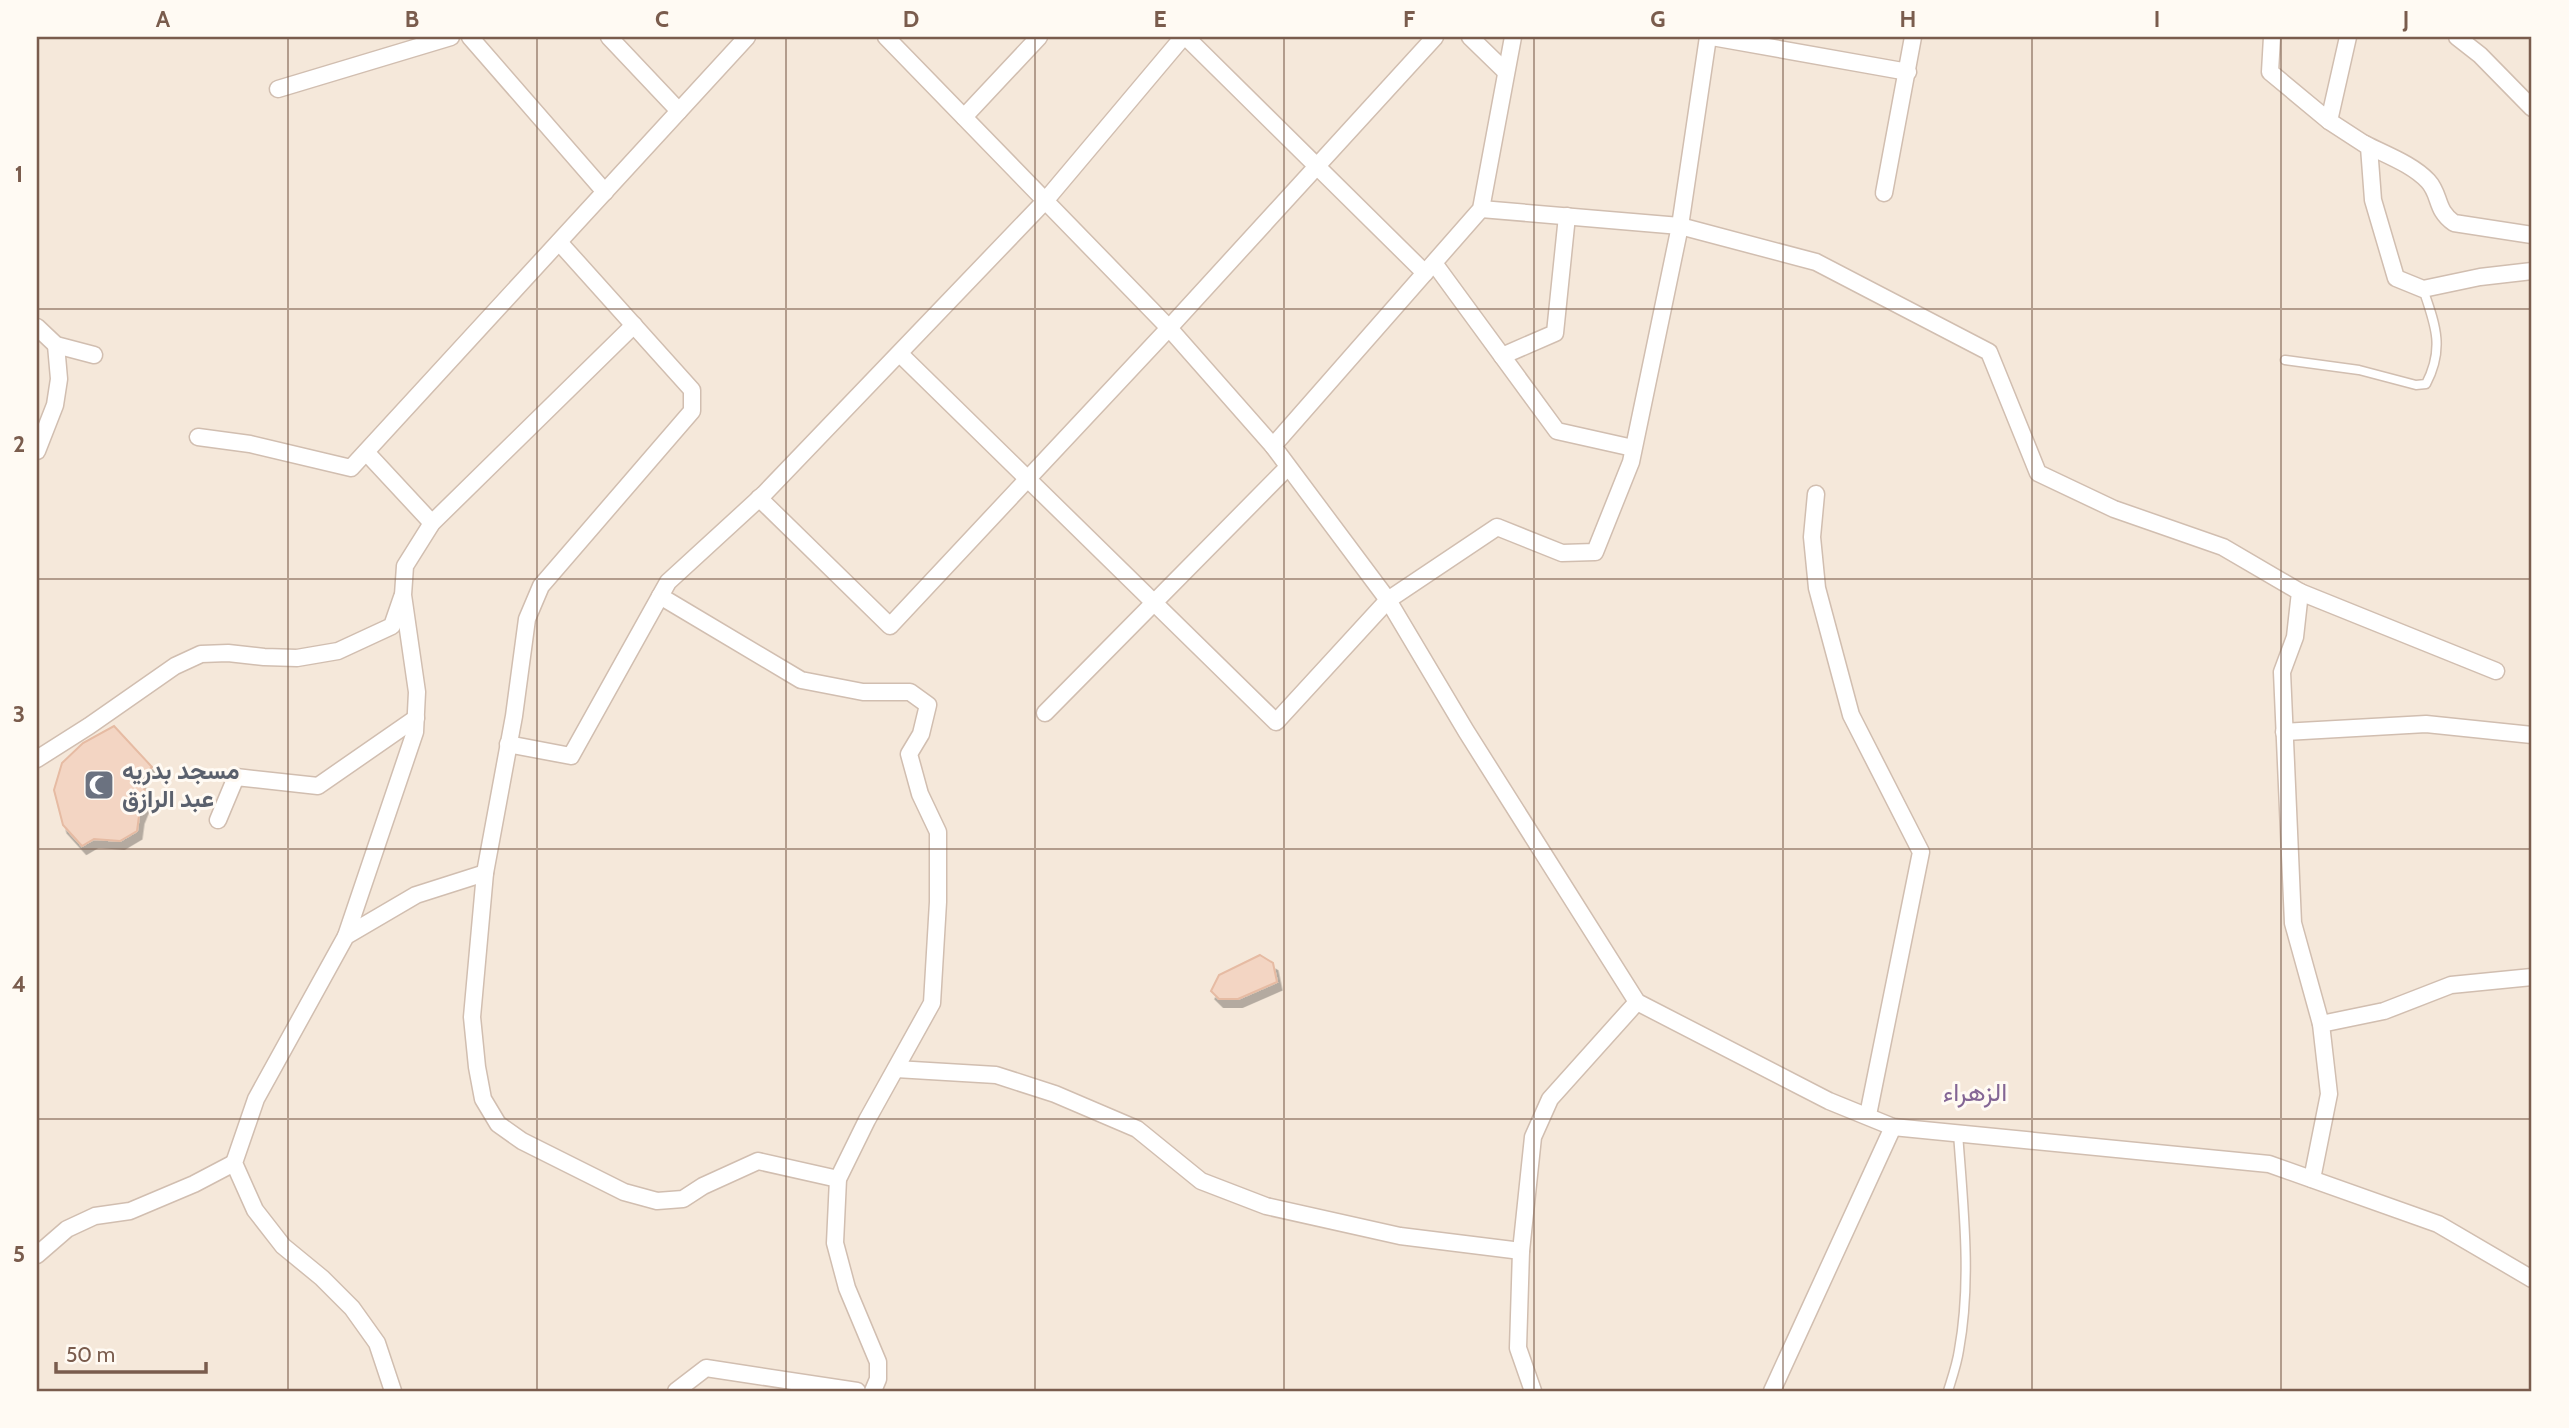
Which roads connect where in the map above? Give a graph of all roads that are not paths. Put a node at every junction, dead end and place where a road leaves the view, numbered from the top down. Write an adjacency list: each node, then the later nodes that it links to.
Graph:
1 (451, 37): 18 (street)
2 (470, 37): 25 (street)
3 (609, 37): 20 (street)
4 (747, 37): 20 (street)
5 (1039, 37): 21 (street)
6 (1184, 37): 24 (street); 27 (street)
7 (1435, 37): 24 (street)
8 (1470, 37): 16 (street)
9 (1513, 37): 16 (street)
10 (1710, 37): 17 (street); 30 (street)
11 (1913, 37): 17 (street)
12 (2272, 37): 22 (street)
13 (2348, 37): 22 (street)
14 (2457, 37): 19 (street)
15 (890, 38): 21 (street)
16 (1506, 72): 28 (street)
17 (1908, 72): 26 (street)
18 (278, 89)
19 (2532, 108)
20 (679, 111): 25 (street)
21 (964, 117): 27 (street)
22 (2329, 121): 23 (street)
23 (2365, 144): 31 (street); 35 (street)
24 (1317, 166): 33 (street); 38 (street)
25 (605, 192): 32 (street)
26 (1884, 193)
27 (1045, 201): 38 (street); 40 (street)
28 (1481, 209): 29 (street); 33 (street)
29 (1567, 216): 30 (street); 42 (street)
30 (1680, 226): 46 (street); 54 (street)
31 (2532, 235)
32 (559, 242): 36 (street); 48 (street)
33 (1429, 268): 42 (street); 45 (street)
34 (2532, 271): 35 (street)
35 (2423, 289): 43 (lane)
36 (634, 325): 53 (street); 64 (street)
37 (37, 327): 39 (street)
38 (1169, 328): 45 (street); 50 (street)
39 (56, 345): 41 (street); 47 (street)
40 (900, 354): 50 (street); 52 (street)
41 (94, 355)
42 (1502, 356): 46 (street)
43 (2285, 360)
44 (198, 437): 48 (street)
45 (1273, 446): 49 (street)
46 (1633, 448): 57 (street)
47 (37, 451)
48 (366, 452): 53 (street)
49 (1288, 467): 57 (street); 58 (street)
50 (1028, 479): 52 (street); 58 (street)
51 (1816, 494): 73 (street)
52 (759, 499): 56 (street)
53 (432, 523): 55 (street)
54 (2300, 592): 59 (street); 62 (street)
55 (403, 595): 61 (street); 65 (street)
56 (660, 596): 64 (street); 72 (street)
57 (1388, 600): 58 (street); 70 (street)
58 (1154, 602): 60 (street)
59 (2496, 671)
60 (1045, 713)
61 (416, 718): 66 (street); 68 (street)
62 (2284, 732): 63 (street); 71 (street)
63 (2532, 735)
64 (508, 744): 67 (street)
65 (37, 758)
66 (218, 820)
67 (485, 873): 68 (street); 77 (street)
68 (346, 936): 76 (street)
69 (2532, 978): 71 (street)
70 (1637, 1002): 73 (street); 79 (street)
71 (2321, 1024): 78 (street)
72 (896, 1069): 77 (street); 79 (street)
73 (1868, 1115): 74 (street)
74 (1893, 1127): 75 (street); 87 (street)
75 (1958, 1133): 78 (street); 88 (lane)
76 (234, 1163): 80 (street); 82 (street)
77 (838, 1179): 85 (street)
78 (2312, 1179): 81 (street)
79 (1521, 1251): 86 (street)
80 (37, 1255)
81 (2532, 1279)
82 (393, 1391)
83 (676, 1391): 84 (street)
84 (857, 1391)
85 (873, 1391)
86 (1533, 1391)
87 (1772, 1391)
88 (1948, 1391)

